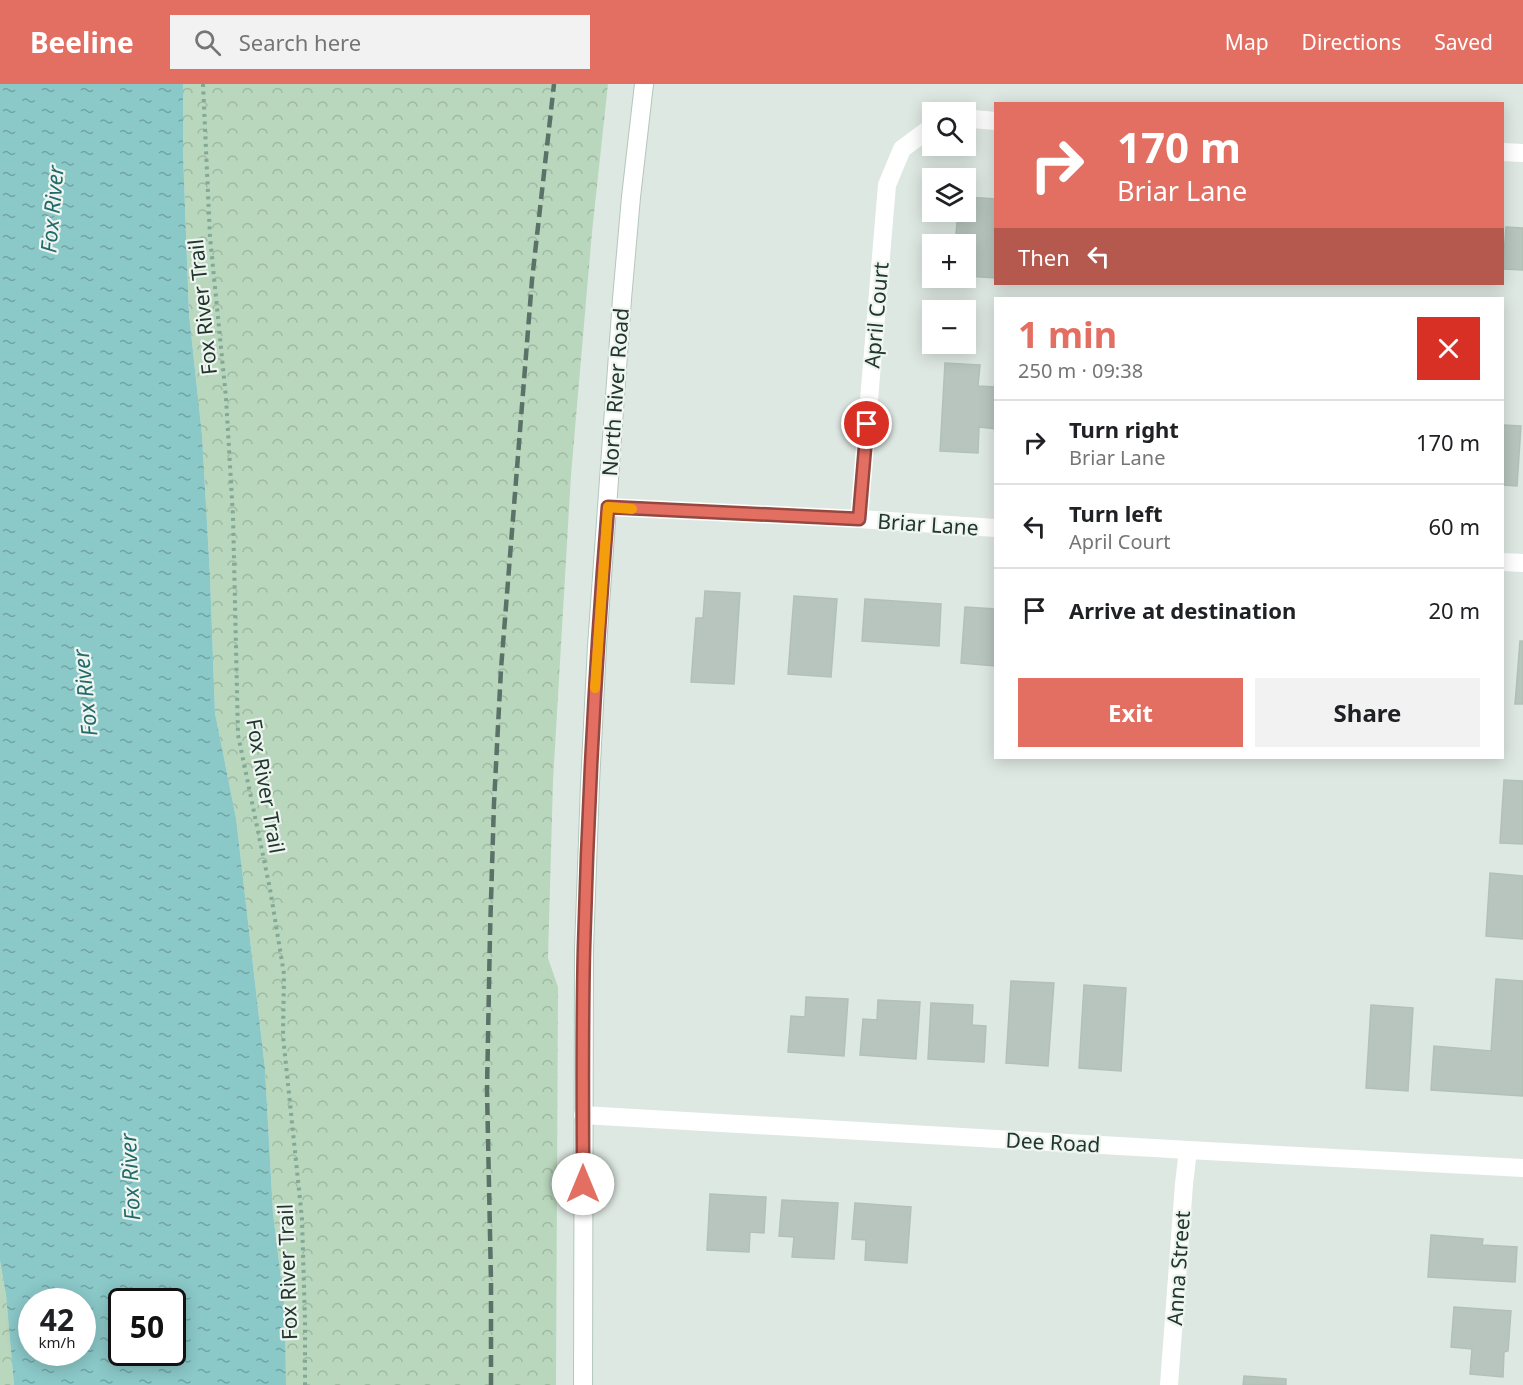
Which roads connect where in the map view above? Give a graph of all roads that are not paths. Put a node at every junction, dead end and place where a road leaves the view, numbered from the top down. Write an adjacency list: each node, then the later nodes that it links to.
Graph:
1 (644, 84): 7 (street, North River Road)
2 (976, 119): 3 (street)
3 (994, 121)
4 (922, 134): 8 (street, April Court)
5 (1504, 152): 6 (street)
6 (1523, 153)
7 (608, 507): 8 (street, Briar Lane); 12 (street, North River Road)
8 (859, 519): 9 (street, Briar Lane)
9 (994, 528)
10 (1504, 562): 11 (street)
11 (1523, 563)
12 (583, 1115): 13 (street, Dee Road); 15 (street, North River Road)
13 (1188, 1150): 14 (street, Dee Road); 16 (street, Anna Street)
14 (1523, 1168)
15 (583, 1385)
16 (1169, 1385)

